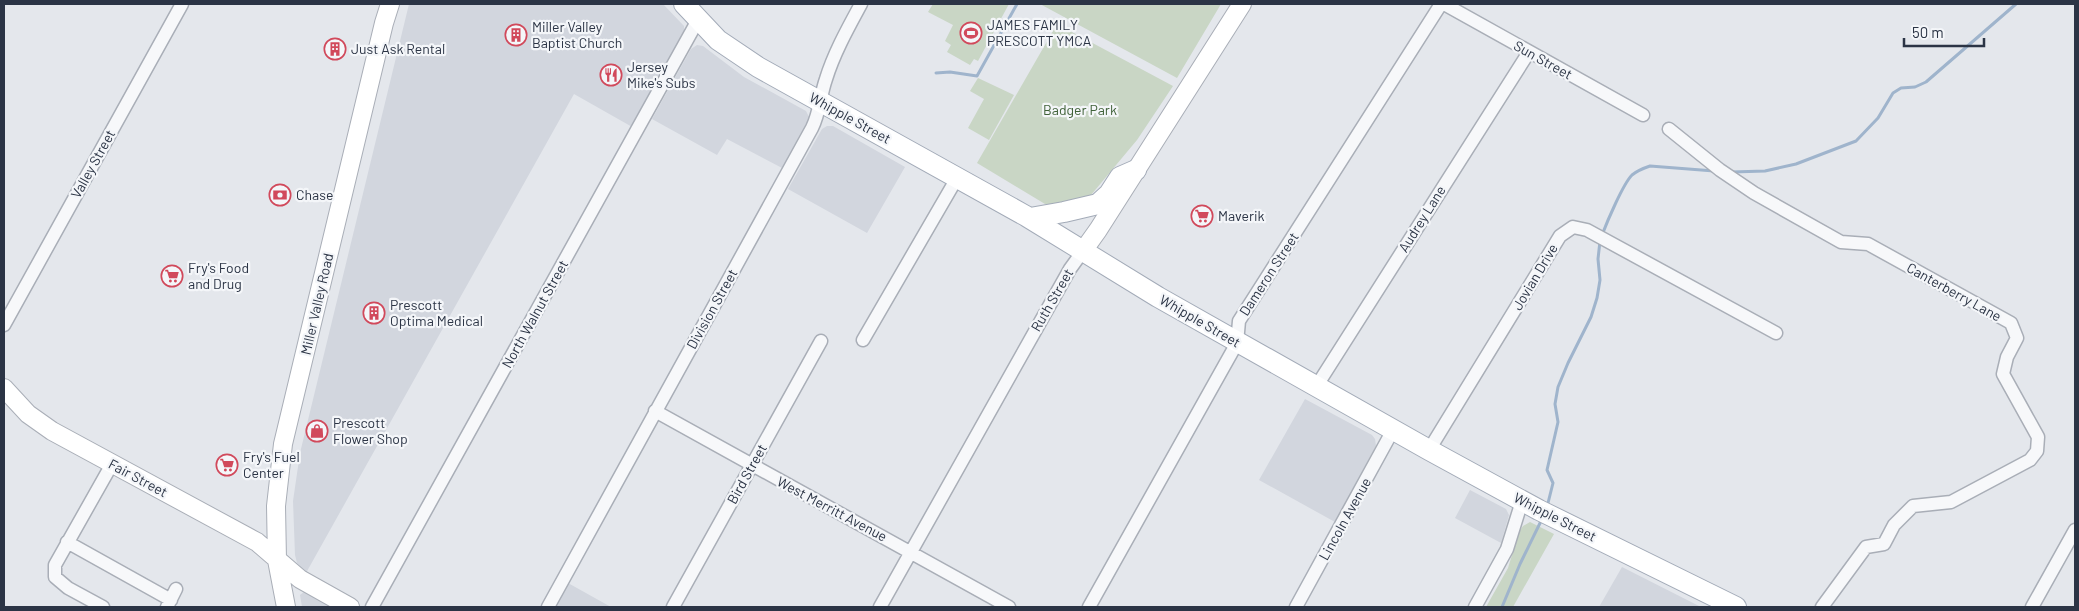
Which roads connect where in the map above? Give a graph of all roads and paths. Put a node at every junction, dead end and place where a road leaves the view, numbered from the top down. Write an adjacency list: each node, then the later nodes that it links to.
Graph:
1 (182, 4): 16 (street, Valley Street)
2 (390, 4): 32 (street, Miller Valley Road)
3 (684, 4): 7 (main road, Whipple Street)
4 (861, 4): 9 (street, Division Street)
5 (1242, 4): 12 (street, Ruth Street)
6 (1443, 4): 8 (street, Sun Street); 20 (street, Dameron Street)
7 (698, 20): 9 (main road, Whipple Street); 37 (street, North Walnut Street)
8 (1529, 52): 10 (street, Sun Street); 21 (street, Audrey Lane)
9 (821, 103): 13 (main road, Whipple Street); 23 (street, Division Street)
10 (1642, 115)
11 (1669, 130): 46 (street, Canterberry Lane)
12 (1136, 170): 14 (main road); 15 (street, Ruth Street)
13 (957, 178): 14 (main road, Whipple Street); 18 (street)
14 (1030, 218): 15 (main road, Whipple Street)
15 (1083, 251): 20 (main road, Whipple Street); 31 (street, Ruth Street)
16 (4, 325)
17 (1776, 333): 25 (street, Jovian Drive)
18 (863, 340)
19 (821, 341): 27 (street, Bird Street)
20 (1237, 342): 21 (main road, Whipple Street); 42 (street, Dameron Street)
21 (1316, 387): 24 (main road, Whipple Street)
22 (4, 388): 26 (street, Fair Street)
23 (655, 411): 27 (street, West Merritt Avenue); 38 (street, Division Street)
24 (1393, 430): 25 (main road, Whipple Street); 43 (street, Lincoln Avenue)
25 (1429, 450): 28 (main road, Whipple Street)
26 (112, 464): 30 (street); 32 (street, Fair Street)
27 (751, 465): 31 (street, West Merritt Avenue); 39 (street, Bird Street)
28 (1522, 501): 44 (street); 45 (main road, Whipple Street)
29 (2075, 530): 47 (street)
30 (67, 542): 33 (street); 34 (street)
31 (911, 552): 40 (street, Ruth Street); 41 (street, West Merritt Avenue)
32 (277, 560): 35 (street, Miller Valley Road); 36 (street, Fair Street)
33 (171, 599)
34 (102, 607)
35 (286, 607)
36 (350, 607)
37 (372, 607)
38 (548, 607)
39 (673, 607)
40 (880, 607)
41 (1009, 607)
42 (1088, 607)
43 (1296, 607)
44 (1475, 607)
45 (1736, 607)
46 (1822, 607)
47 (2032, 607)

